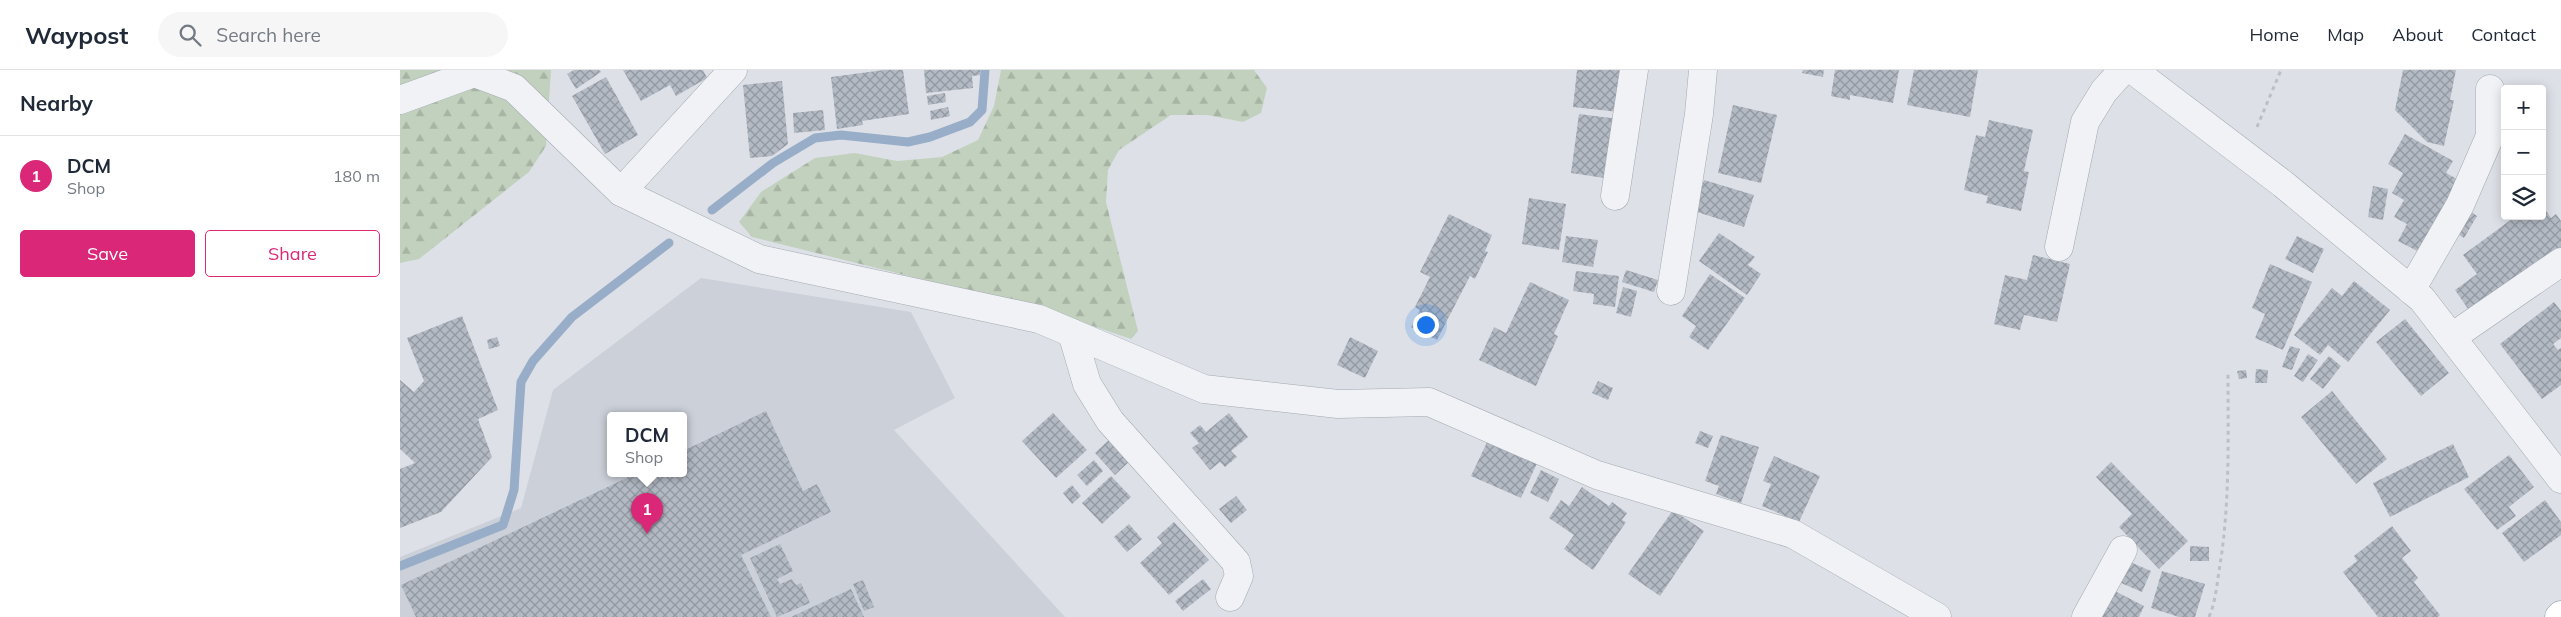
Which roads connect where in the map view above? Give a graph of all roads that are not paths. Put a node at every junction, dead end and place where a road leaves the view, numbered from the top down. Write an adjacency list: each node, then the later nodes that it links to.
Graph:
1 (733, 70): 8 (street)
2 (1634, 70): 9 (street)
3 (1702, 70): 13 (street)
4 (2123, 70): 10 (street)
5 (2133, 70): 12 (street)
6 (2490, 89): 12 (street)
7 (400, 100): 8 (street)
8 (621, 192): 14 (street)
9 (1615, 196)
10 (2059, 247)
11 (2561, 262): 15 (street)
12 (2412, 290): 15 (street)
13 (1671, 291)
14 (1072, 333): 18 (street); 19 (street)
15 (2452, 337): 16 (street)
16 (2561, 479)
17 (2124, 550): 20 (street)
18 (1230, 597)
19 (1937, 617)
20 (2086, 617)

